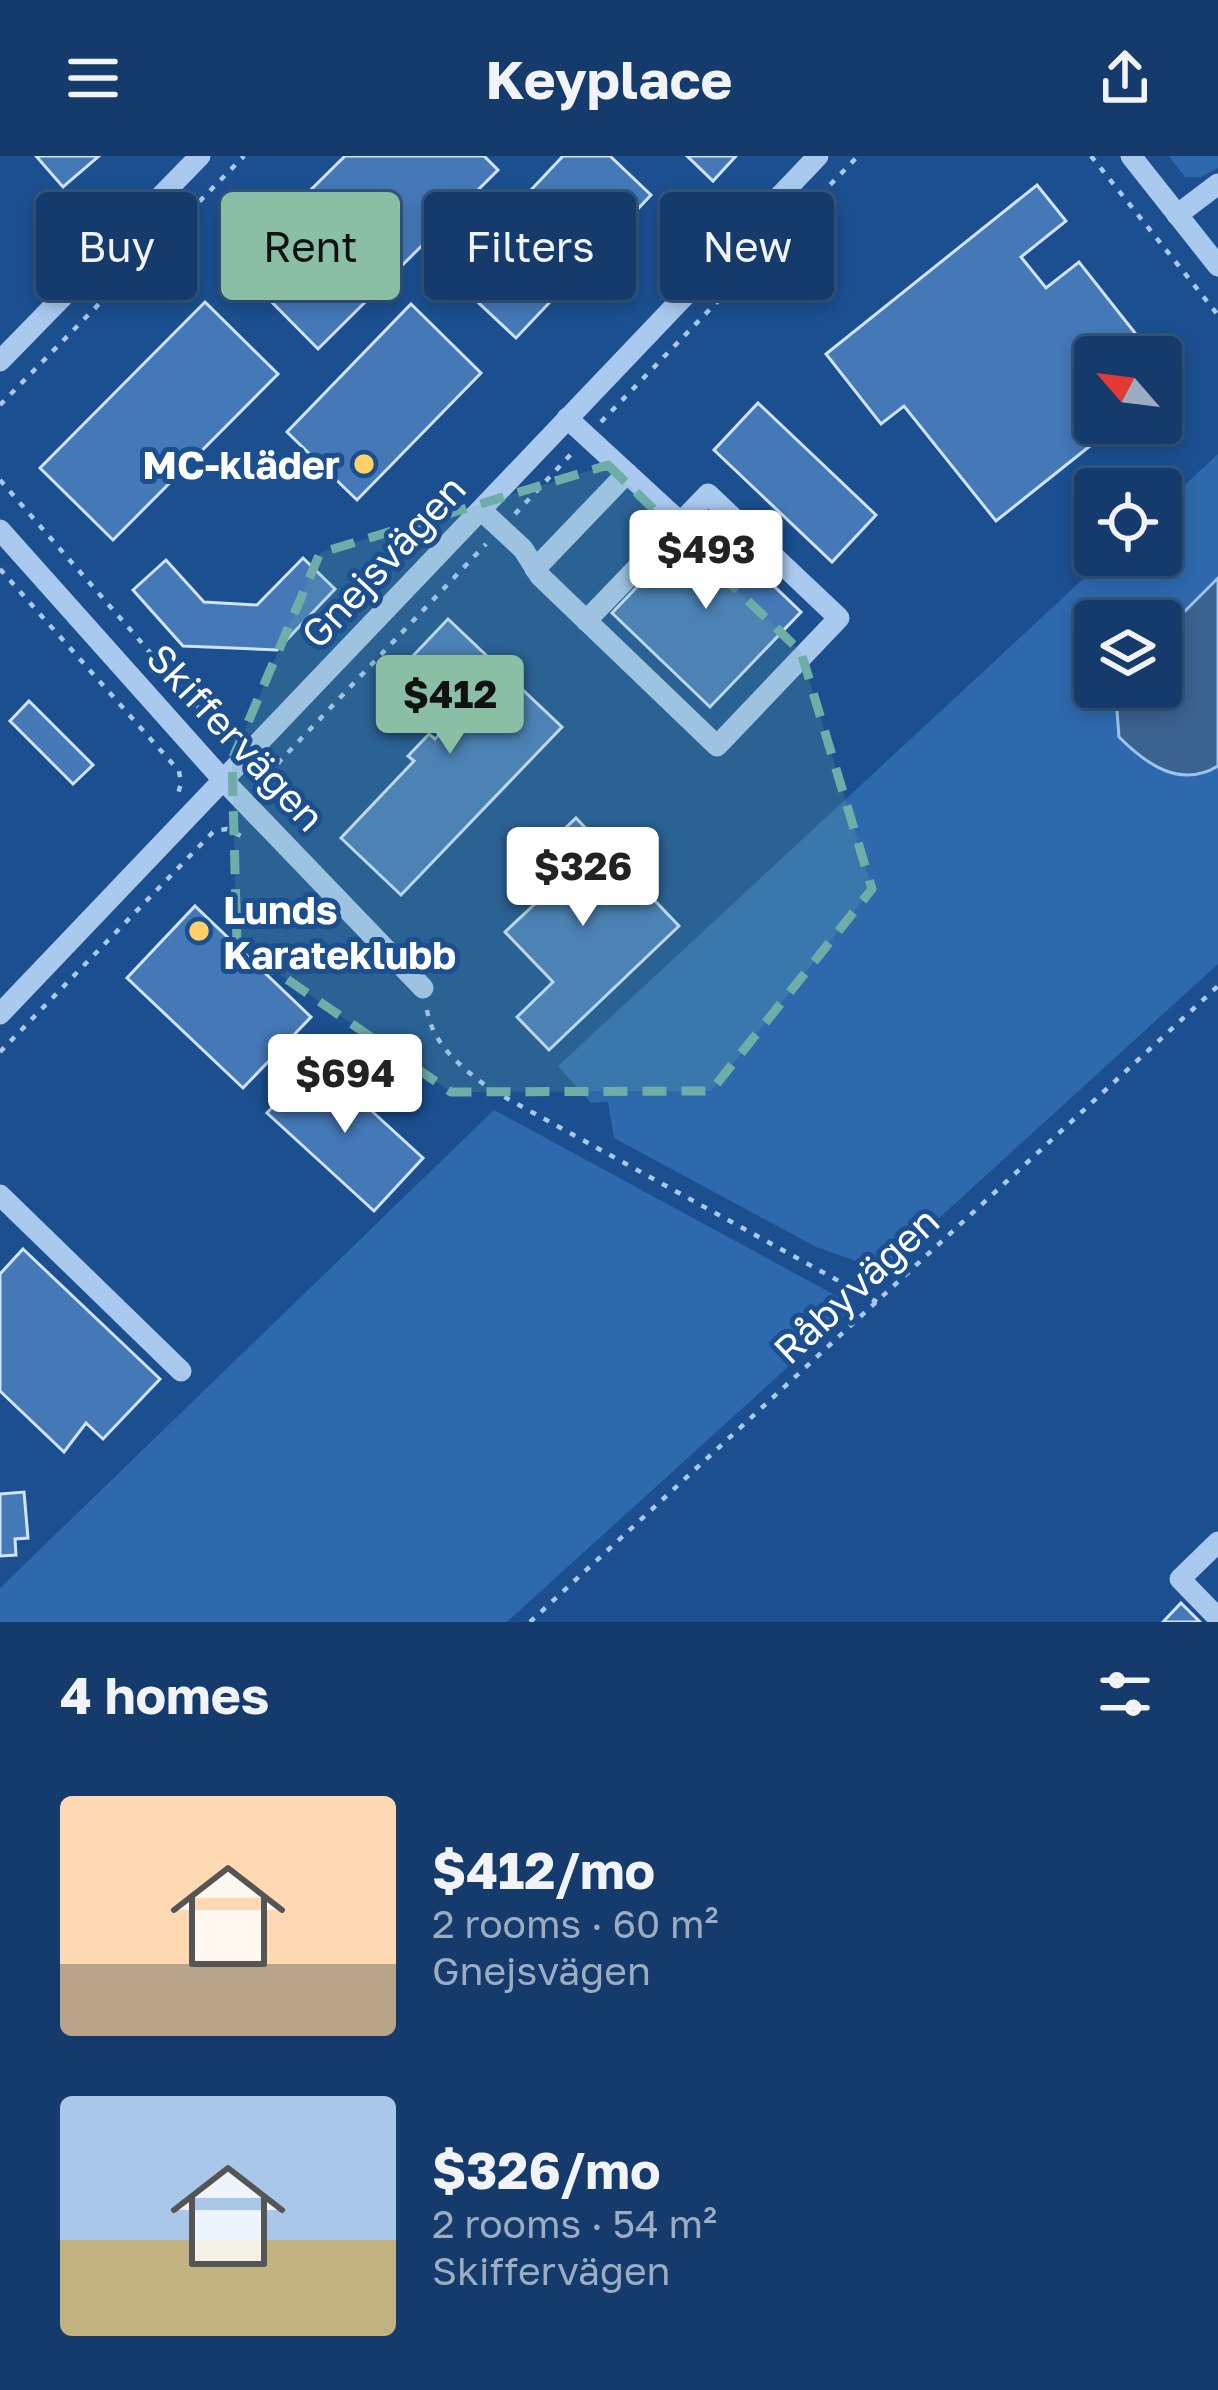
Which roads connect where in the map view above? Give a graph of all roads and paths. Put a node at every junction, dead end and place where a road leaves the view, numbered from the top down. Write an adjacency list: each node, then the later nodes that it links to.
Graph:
1 (200, 156): 11 (street)
2 (244, 156): 12 (path)
3 (818, 156): 13 (street, Gnejsvägen)
4 (858, 156): 14 (path)
5 (1091, 156): 10 (path)
6 (1131, 156): 8 (street)
7 (1218, 184): 8 (street)
8 (1177, 214): 9 (street)
9 (1218, 266)
10 (1218, 315)
11 (0, 361)
12 (0, 405)
13 (568, 418): 14 (street); 17 (street, Gnejsvägen)
14 (588, 436): 15 (street); 19 (path)
15 (627, 473): 18 (street); 22 (street)
16 (0, 480): 24 (path)
17 (481, 510): 19 (street); 25 (street, Gnejsvägen)
18 (680, 522): 23 (street); 23 (street)
19 (501, 528): 22 (street); 27 (path)
20 (0, 530): 25 (street, Skiffervägen)
21 (0, 569): 26 (path)
22 (535, 569): 23 (street)
23 (586, 621)
24 (247, 726)
25 (224, 781): 27 (street, Skiffervägen); 30 (street, Gnejsvägen)
26 (177, 797)
27 (262, 820): 29 (street, Skiffervägen); 31 (path)
28 (1218, 986): 33 (path, Råbyvägen)
29 (423, 988): 33 (path)
30 (0, 1015)
31 (0, 1052)
32 (0, 1195): 34 (street)
33 (877, 1302): 37 (path, Råbyvägen)
34 (181, 1371)
35 (1218, 1542): 36 (street)
36 (1218, 1618)
37 (530, 1622)

